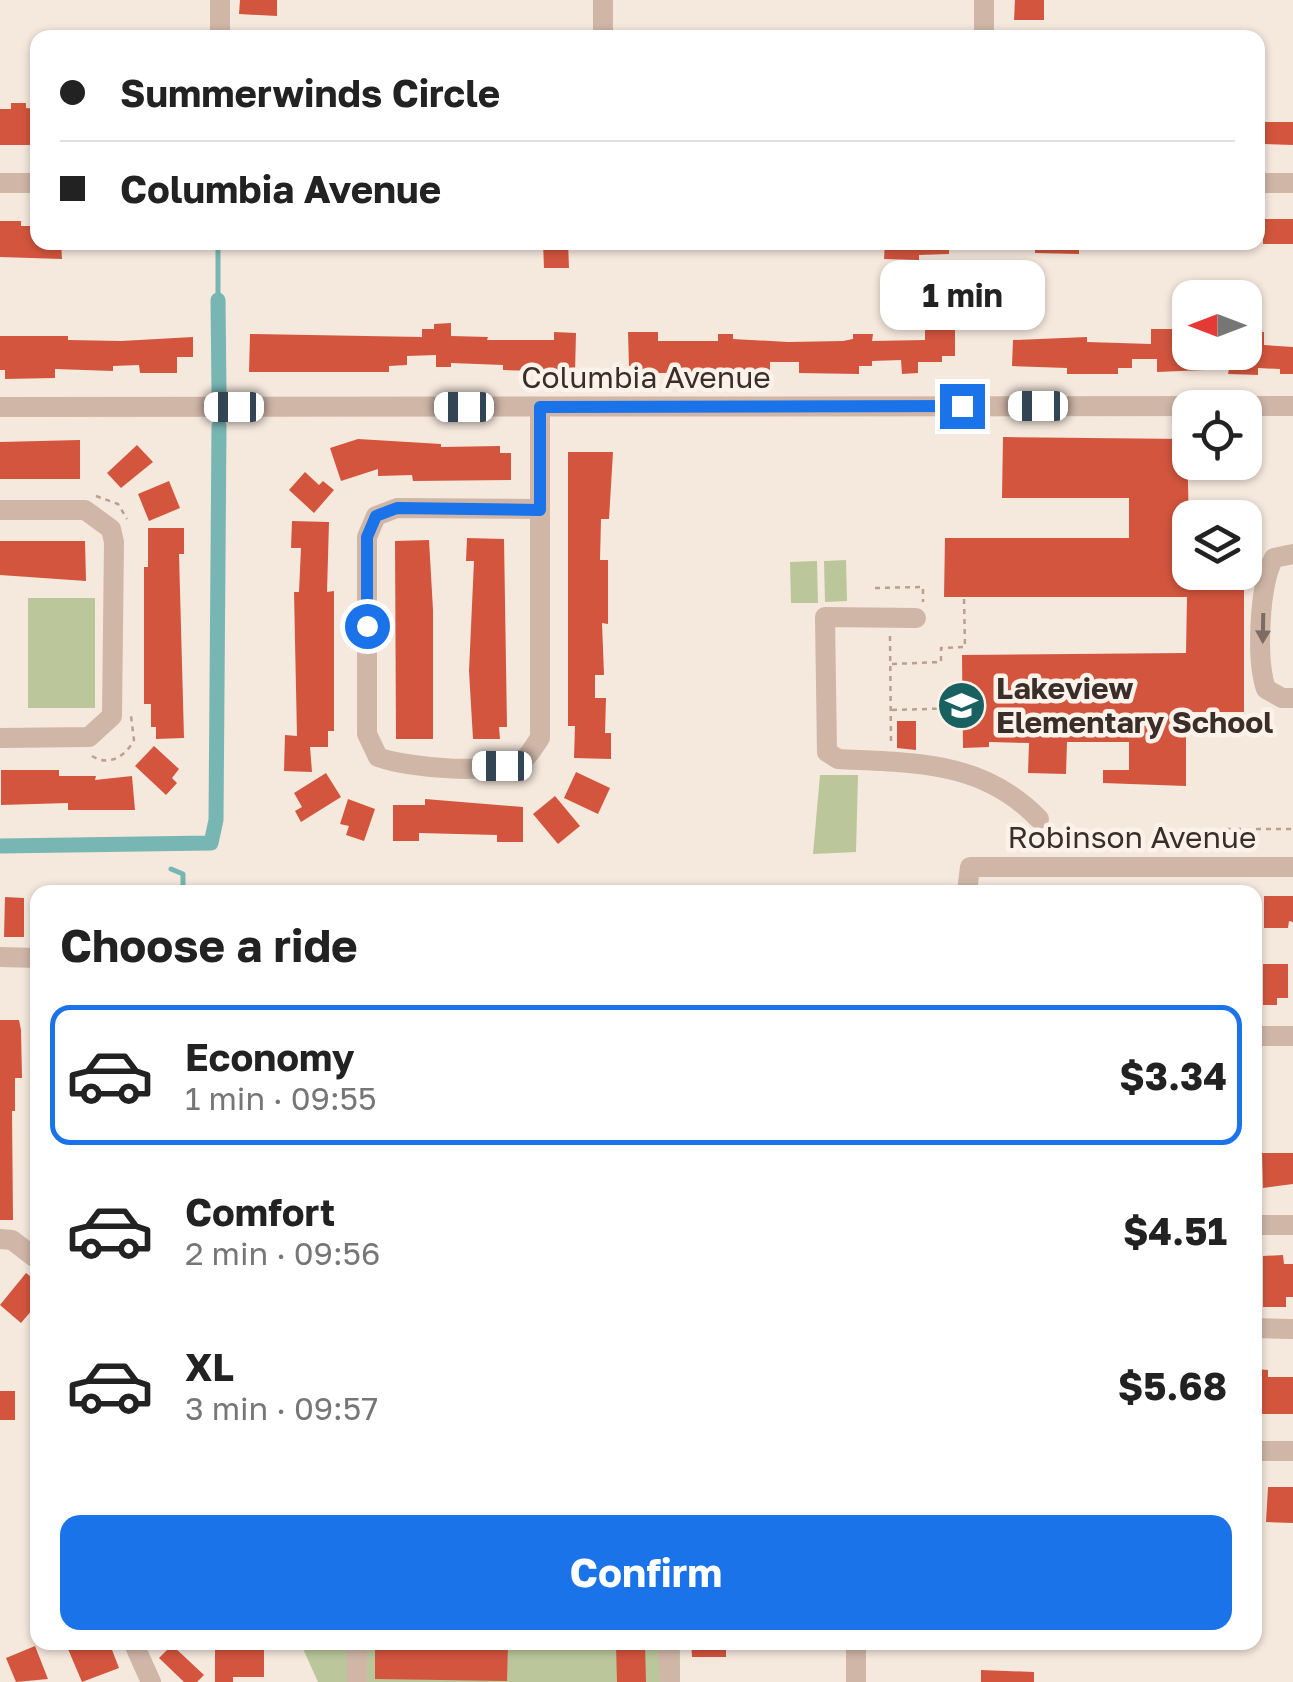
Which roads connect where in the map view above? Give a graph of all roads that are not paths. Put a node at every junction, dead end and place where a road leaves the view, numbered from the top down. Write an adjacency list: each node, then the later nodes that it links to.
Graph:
1 (220, 0): 4 (street)
2 (603, 0): 5 (street)
3 (984, 0): 6 (street)
4 (220, 30)
5 (603, 30)
6 (984, 30)
7 (0, 183): 8 (street)
8 (30, 183)
9 (1265, 183): 10 (street)
10 (1293, 183)
11 (1293, 406): 13 (street, Columbia Avenue)
12 (0, 407): 13 (street, Columbia Avenue)
13 (540, 407): 15 (street)
14 (0, 510): 19 (street)
15 (540, 510): 15 (street)
16 (1293, 554): 18 (street, one-way to 18)
17 (919, 617): 20 (street)
18 (1293, 698)
19 (0, 738)
20 (1039, 819)
21 (1293, 867): 22 (street, Robinson Avenue)
22 (968, 885)
23 (0, 958): 24 (street)
24 (30, 958)
25 (1262, 1036): 26 (street)
26 (1293, 1036)
27 (1262, 1225): 28 (street)
28 (1293, 1225)
29 (0, 1238): 30 (street)
30 (30, 1254)
31 (1262, 1328): 32 (street)
32 (1293, 1329)
33 (1262, 1451): 34 (street)
34 (1293, 1451)
35 (137, 1650): 39 (street)
36 (357, 1650): 40 (street)
37 (668, 1650): 41 (street)
38 (856, 1650): 42 (street)
39 (152, 1682)
40 (357, 1682)
41 (670, 1682)
42 (856, 1682)

